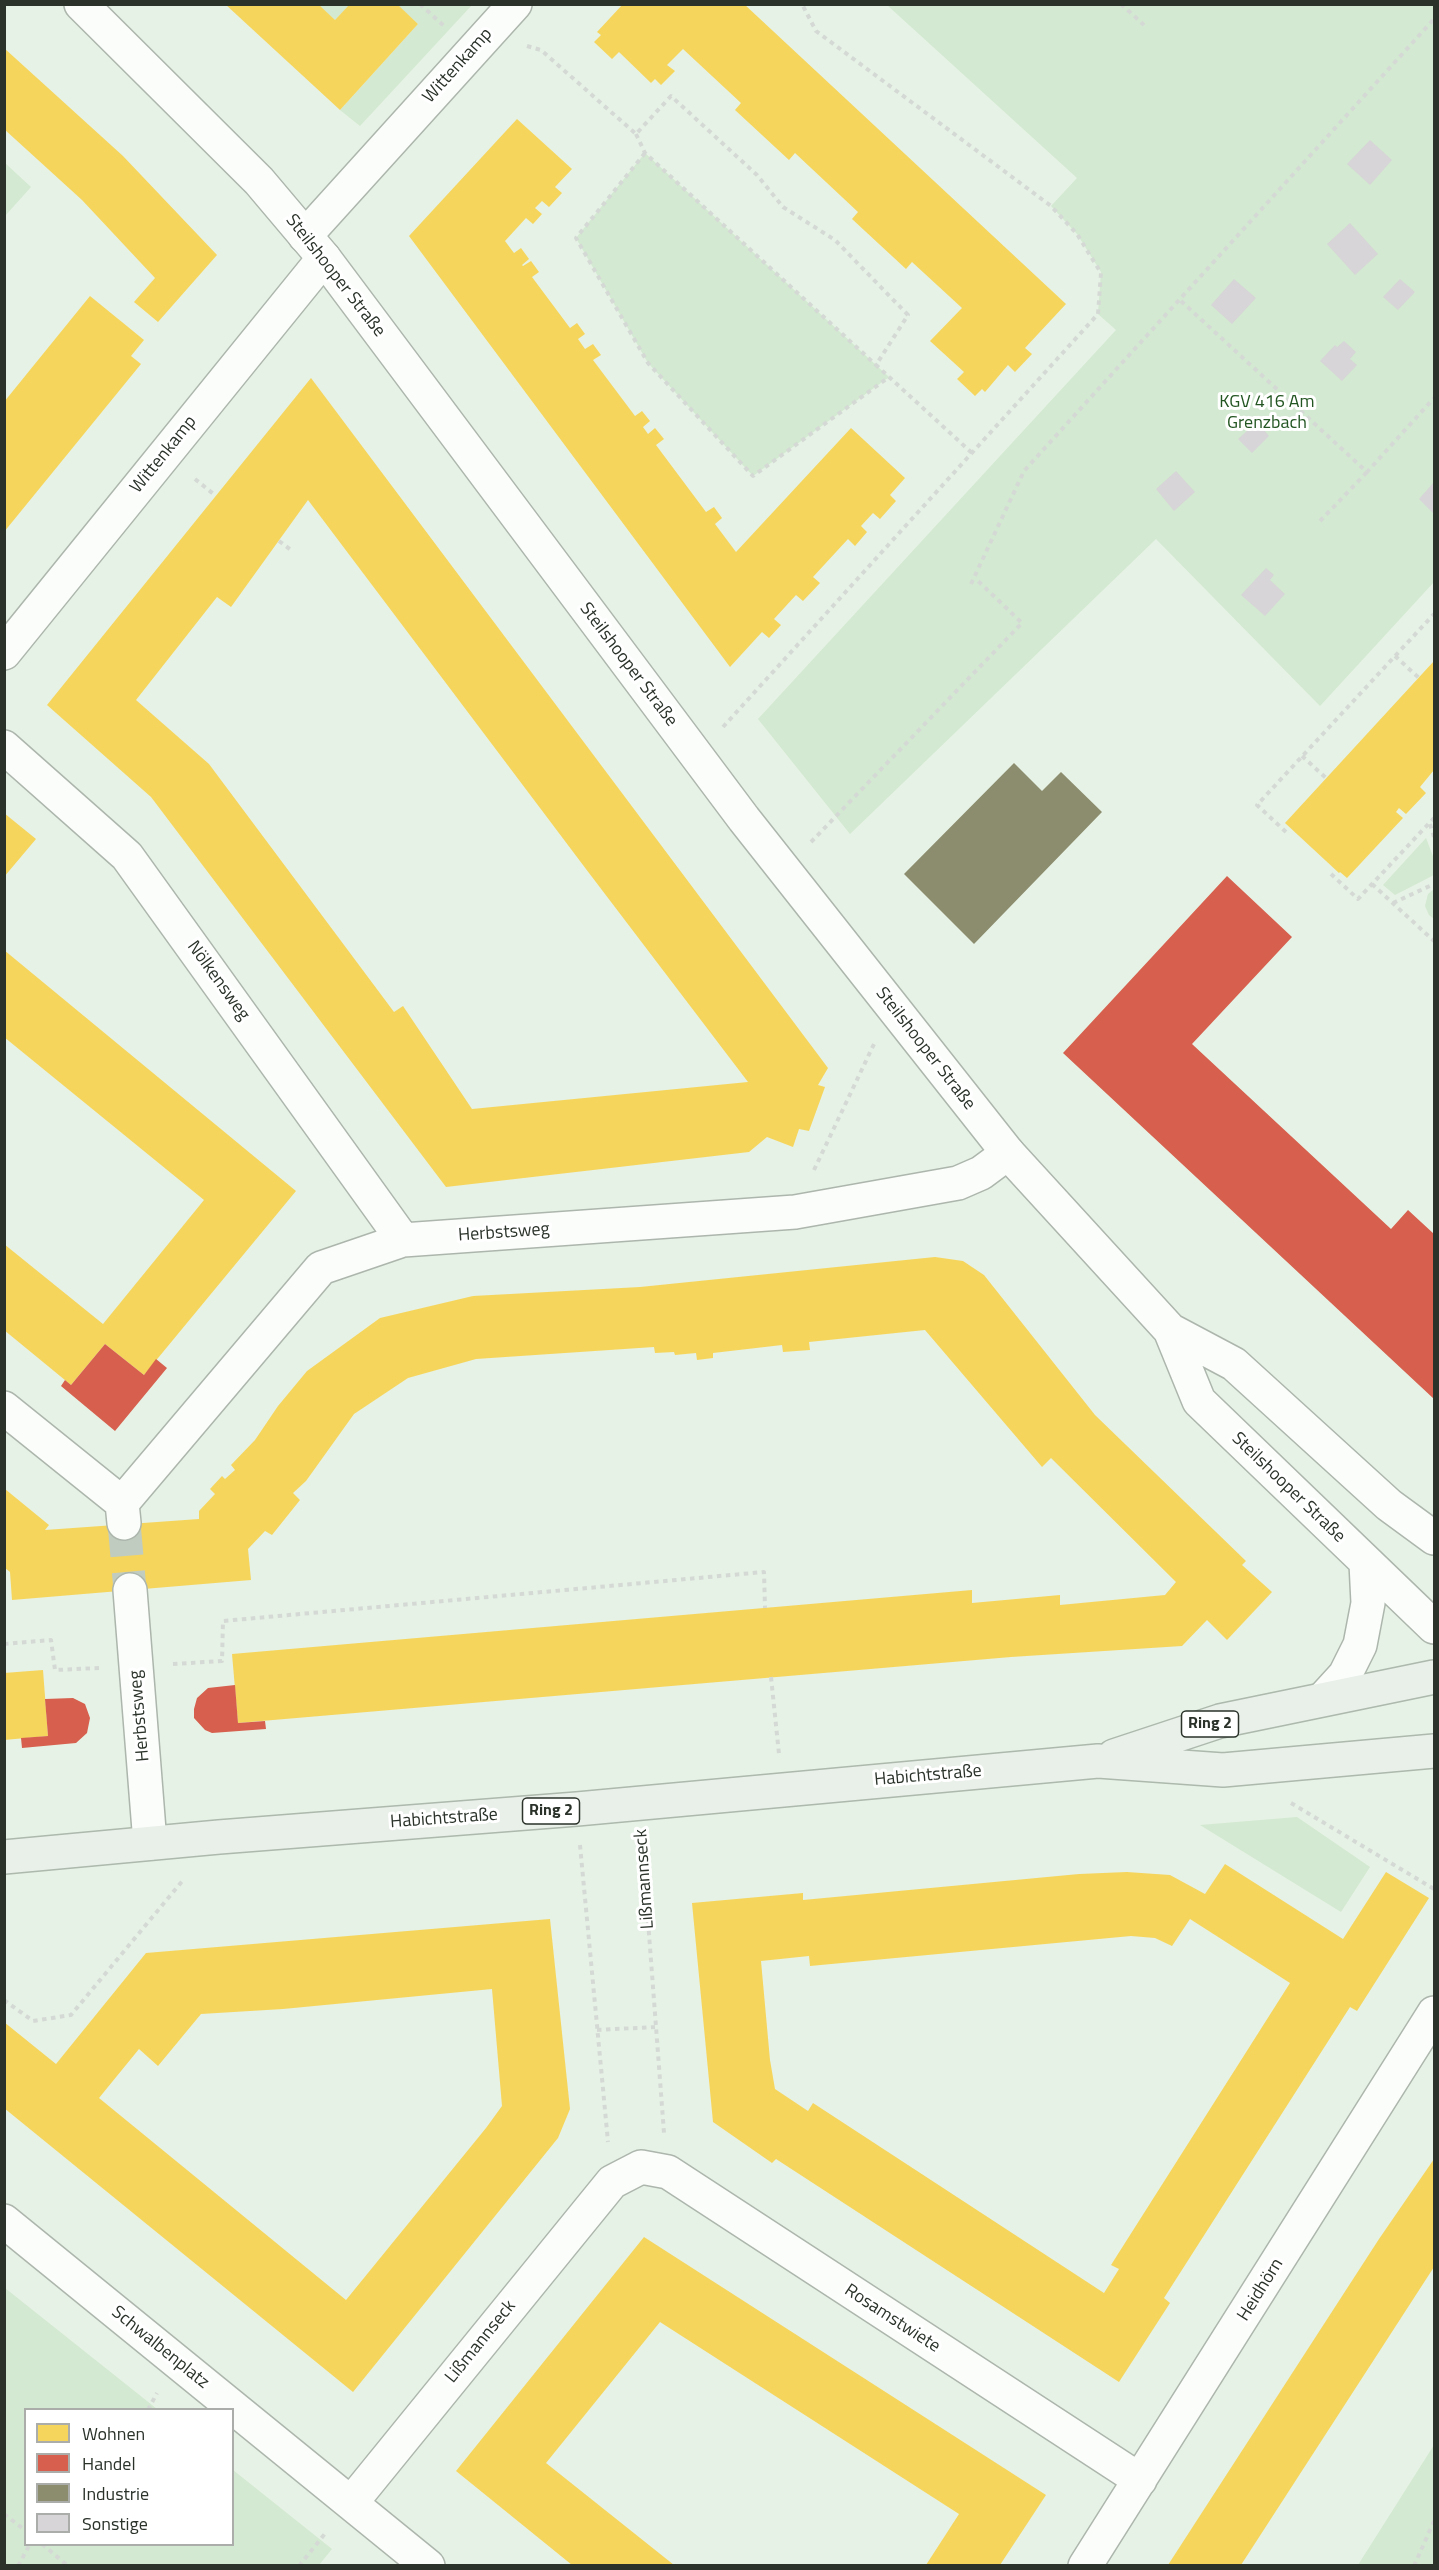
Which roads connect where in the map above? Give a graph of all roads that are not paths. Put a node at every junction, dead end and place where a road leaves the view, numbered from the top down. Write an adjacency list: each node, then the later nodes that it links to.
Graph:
1 (81, 4): 3 (street, Steilshooper Straße)
2 (515, 4): 3 (street, Wittenkamp)
3 (315, 247): 4 (street, Wittenkamp); 6 (street, Steilshooper Straße)
4 (4, 653)
5 (4, 747): 7 (street, Nölkensweg)
6 (1008, 1154): 7 (street, Herbstsweg); 8 (street, Steilshooper Straße)
7 (403, 1240): 9 (street, Herbstsweg)
8 (1170, 1330): 10 (street, Steilshooper Straße); 11 (street, Steilshooper Straße)
9 (4, 1408)
10 (1434, 1538)
11 (1366, 1563): 13 (street, Steilshooper Straße); 15 (street)
12 (130, 1590): 18 (street, Herbstsweg)
13 (1434, 1627)
14 (1434, 1677): 15 (main road, Habichtstraße / Ring 2)
15 (1324, 1698): 17 (main road, Habichtstraße / Ring 2)
16 (1434, 1751): 17 (main road, Habichtstraße / Ring 2)
17 (1098, 1761): 18 (main road, Habichtstraße / Ring 2)
18 (150, 1843): 19 (main road, Habichtstraße / Ring 2)
19 (4, 1857)
20 (1434, 2013): 25 (street, Heidhörn)
21 (654, 2170): 25 (street, Rosamstwiete); 26 (street, Lißmannseck)
22 (4, 2222): 23 (street, Schwalbenplatz)
23 (234, 2408)
24 (234, 2408): 26 (street, Schwalbenplatz)
25 (1140, 2480): 28 (street, Heidhörn)
26 (351, 2503): 27 (street, Schwalbenplatz)
27 (428, 2565)
28 (1085, 2565)

